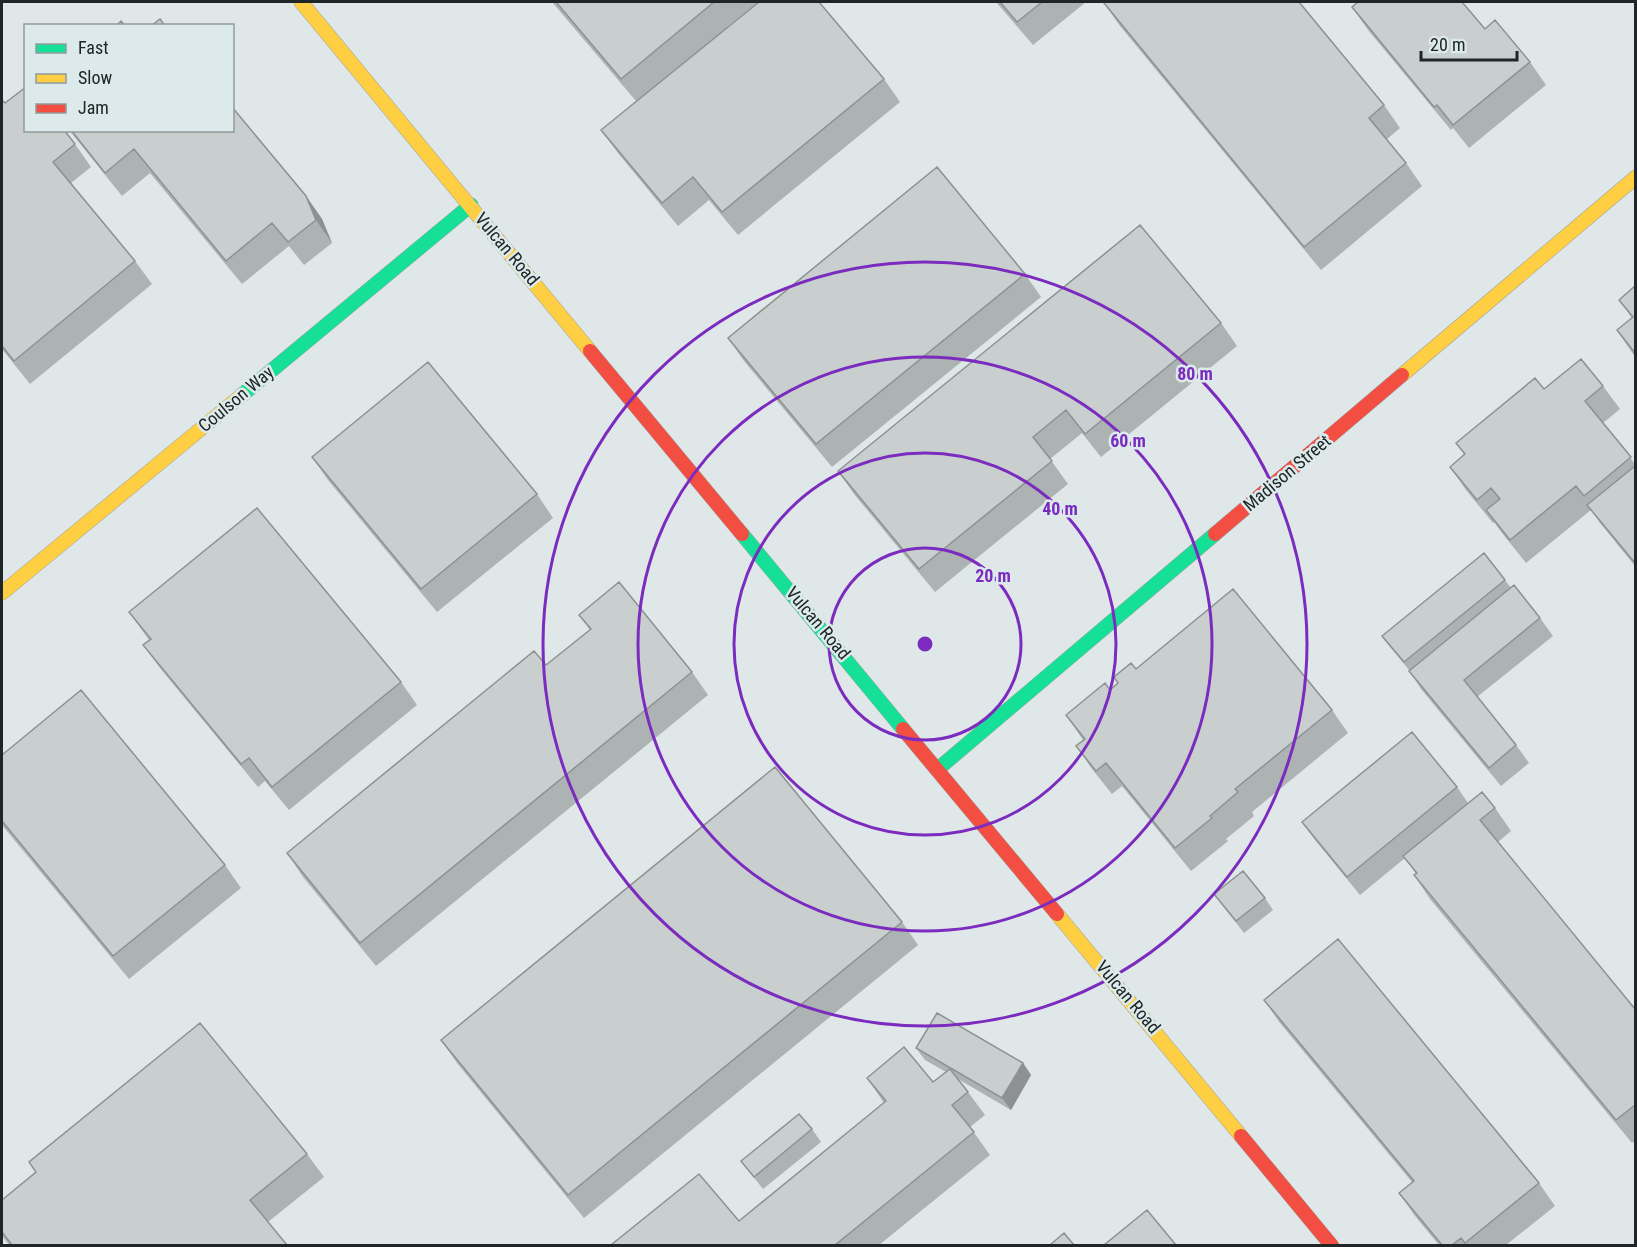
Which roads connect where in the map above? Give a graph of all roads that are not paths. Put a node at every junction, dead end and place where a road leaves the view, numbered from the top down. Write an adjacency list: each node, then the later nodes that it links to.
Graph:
1 (302, 2): 3 (street, Vulcan Road)
2 (1635, 177): 5 (street, Madison Street)
3 (471, 205): 4 (street, Coulson Way); 5 (street, Vulcan Road)
4 (2, 593)
5 (939, 768): 6 (street, Vulcan Road)
6 (1332, 1245)

